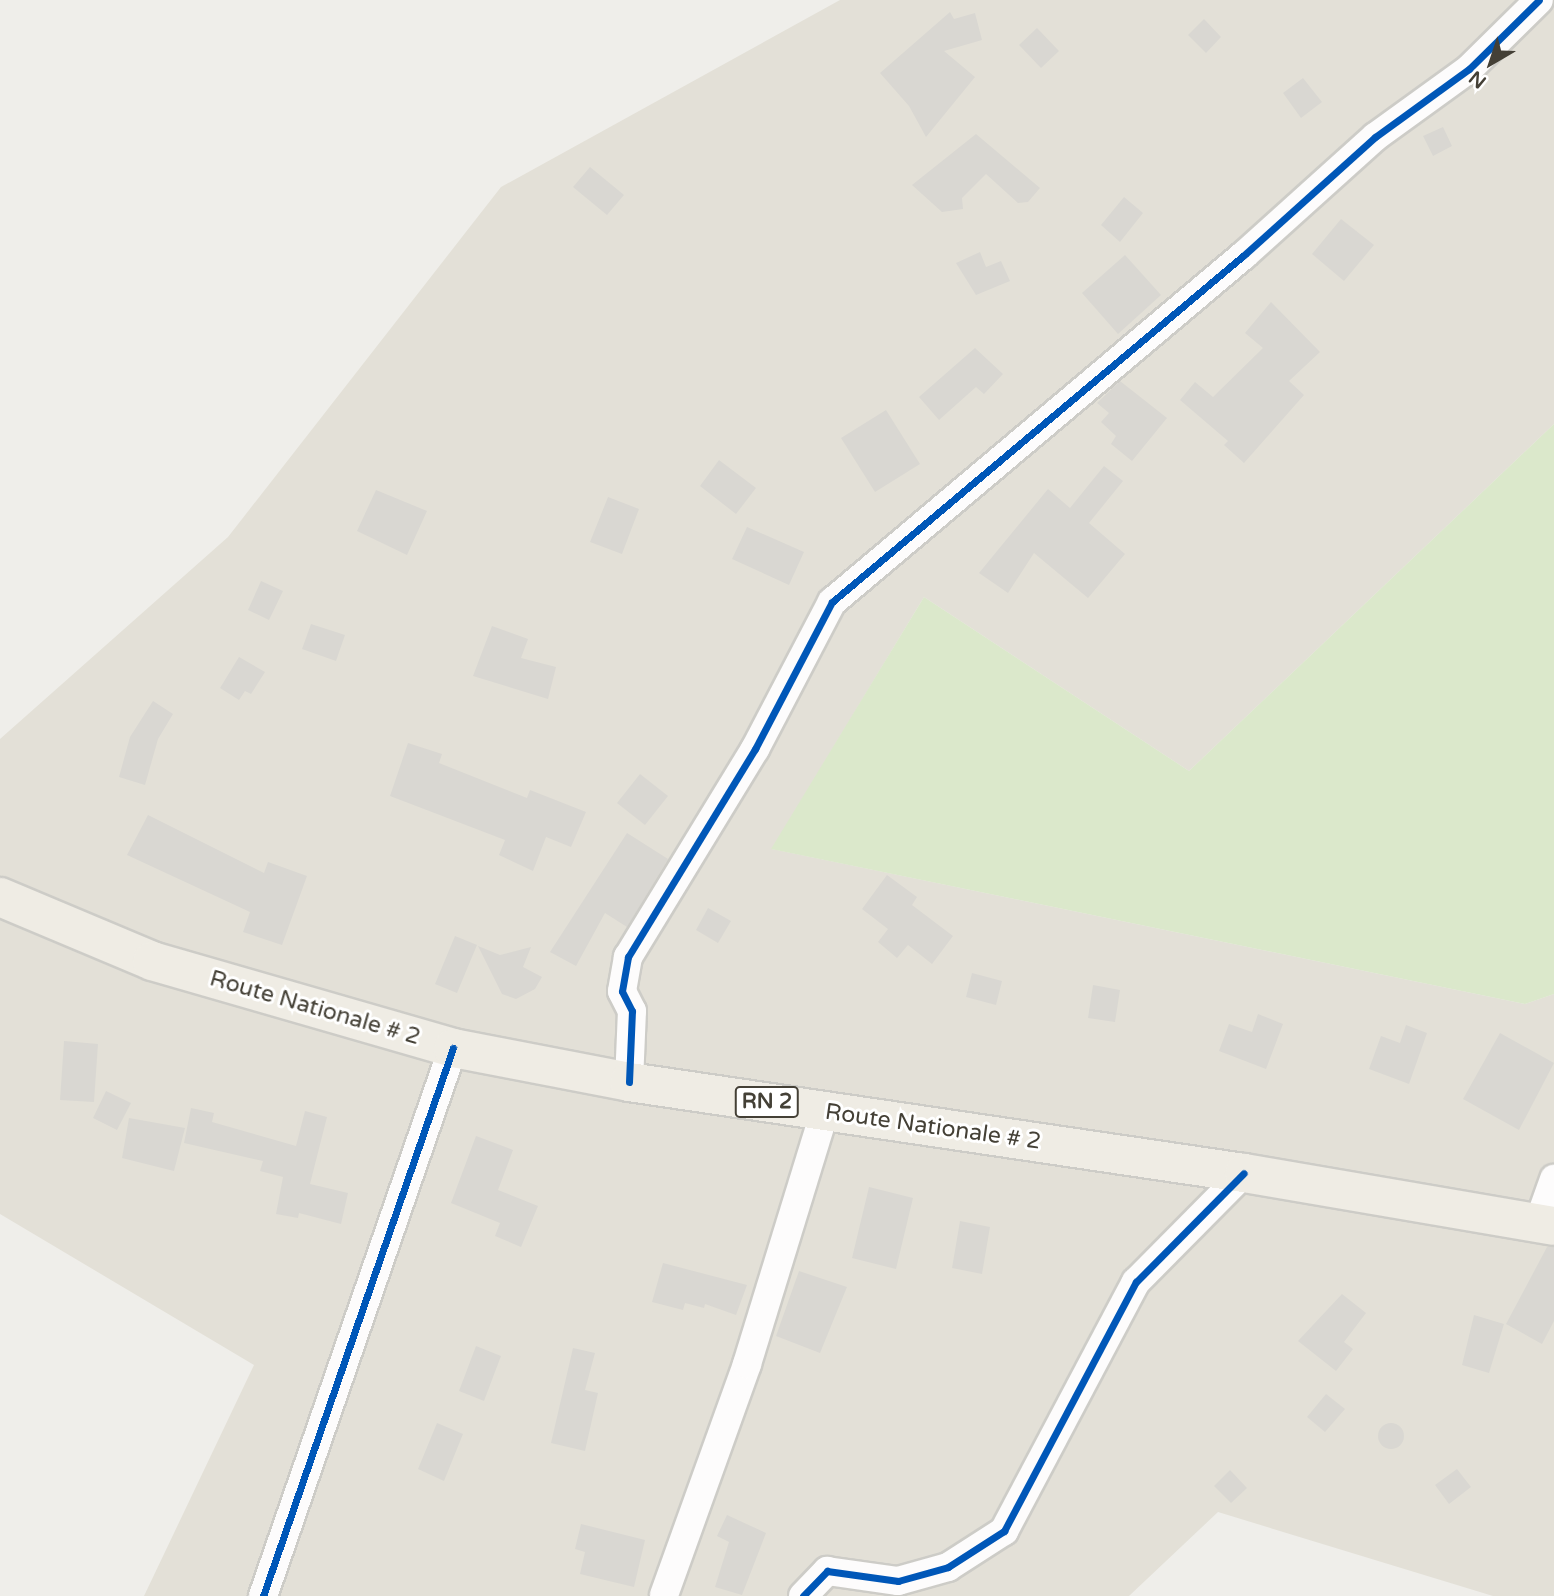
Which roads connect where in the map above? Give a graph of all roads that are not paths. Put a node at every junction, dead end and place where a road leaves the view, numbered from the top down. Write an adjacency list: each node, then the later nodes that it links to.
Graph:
1 (1539, 0): 4 (street)
2 (0, 897): 3 (main road, Route Nationale # 2 / RN 2)
3 (453, 1048): 4 (main road, Route Nationale # 2 / RN 2); 10 (street)
4 (629, 1082): 5 (main road, Route Nationale # 2 / RN 2)
5 (825, 1111): 6 (main road, Route Nationale # 2 / RN 2); 9 (street)
6 (1244, 1173): 8 (main road, Route Nationale # 2 / RN 2); 11 (street)
7 (1554, 1180): 8 (street)
8 (1546, 1225)
9 (664, 1595)
10 (263, 1596)
11 (803, 1596)

